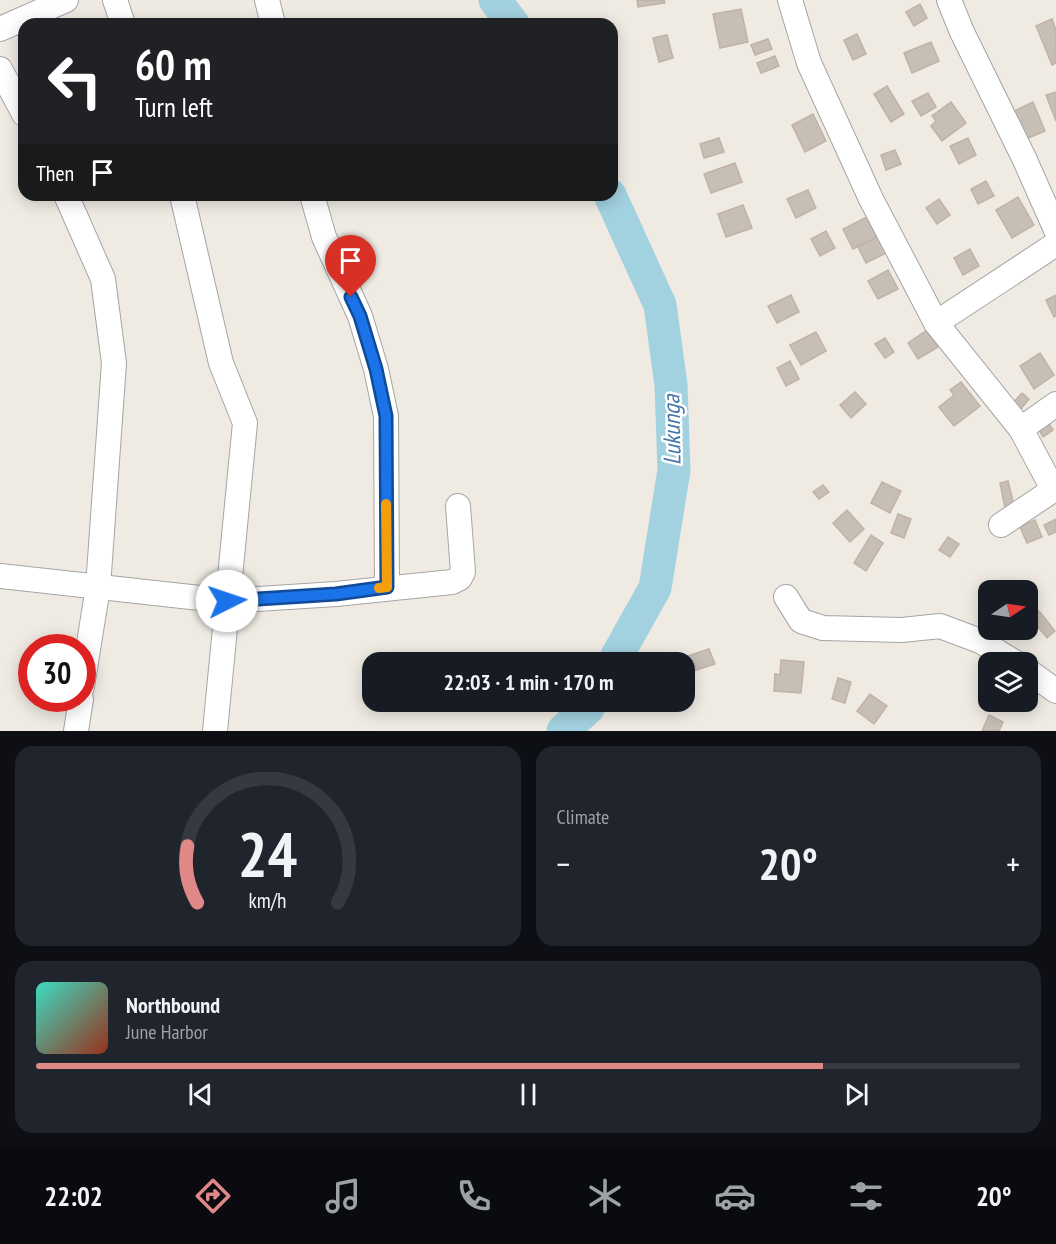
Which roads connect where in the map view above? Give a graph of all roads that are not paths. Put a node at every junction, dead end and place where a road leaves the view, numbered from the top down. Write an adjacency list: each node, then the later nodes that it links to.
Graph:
1 (66, 0): 6 (street)
2 (115, 0): 7 (street)
3 (267, 0): 8 (street)
4 (790, 0): 17 (street)
5 (949, 0): 16 (street)
6 (25, 18)
7 (121, 18)
8 (272, 18)
9 (18, 21): 10 (street)
10 (0, 29)
11 (0, 69): 12 (street)
12 (18, 103)
13 (69, 201): 24 (street)
14 (183, 201): 27 (street)
15 (314, 201): 25 (street)
16 (1054, 245): 17 (street)
17 (936, 323): 19 (street)
18 (1056, 404): 19 (street)
19 (1021, 429): 20 (street)
20 (1055, 489): 22 (street)
21 (458, 506): 25 (street)
22 (1001, 525)
23 (0, 576): 24 (street)
24 (98, 587): 27 (street); 28 (street)
25 (387, 587): 27 (street)
26 (786, 597): 29 (street)
27 (227, 601): 34 (street)
28 (90, 634)
29 (998, 652)
30 (1038, 678): 31 (street)
31 (1056, 691)
32 (79, 712): 33 (street)
33 (76, 731)
34 (215, 731)

